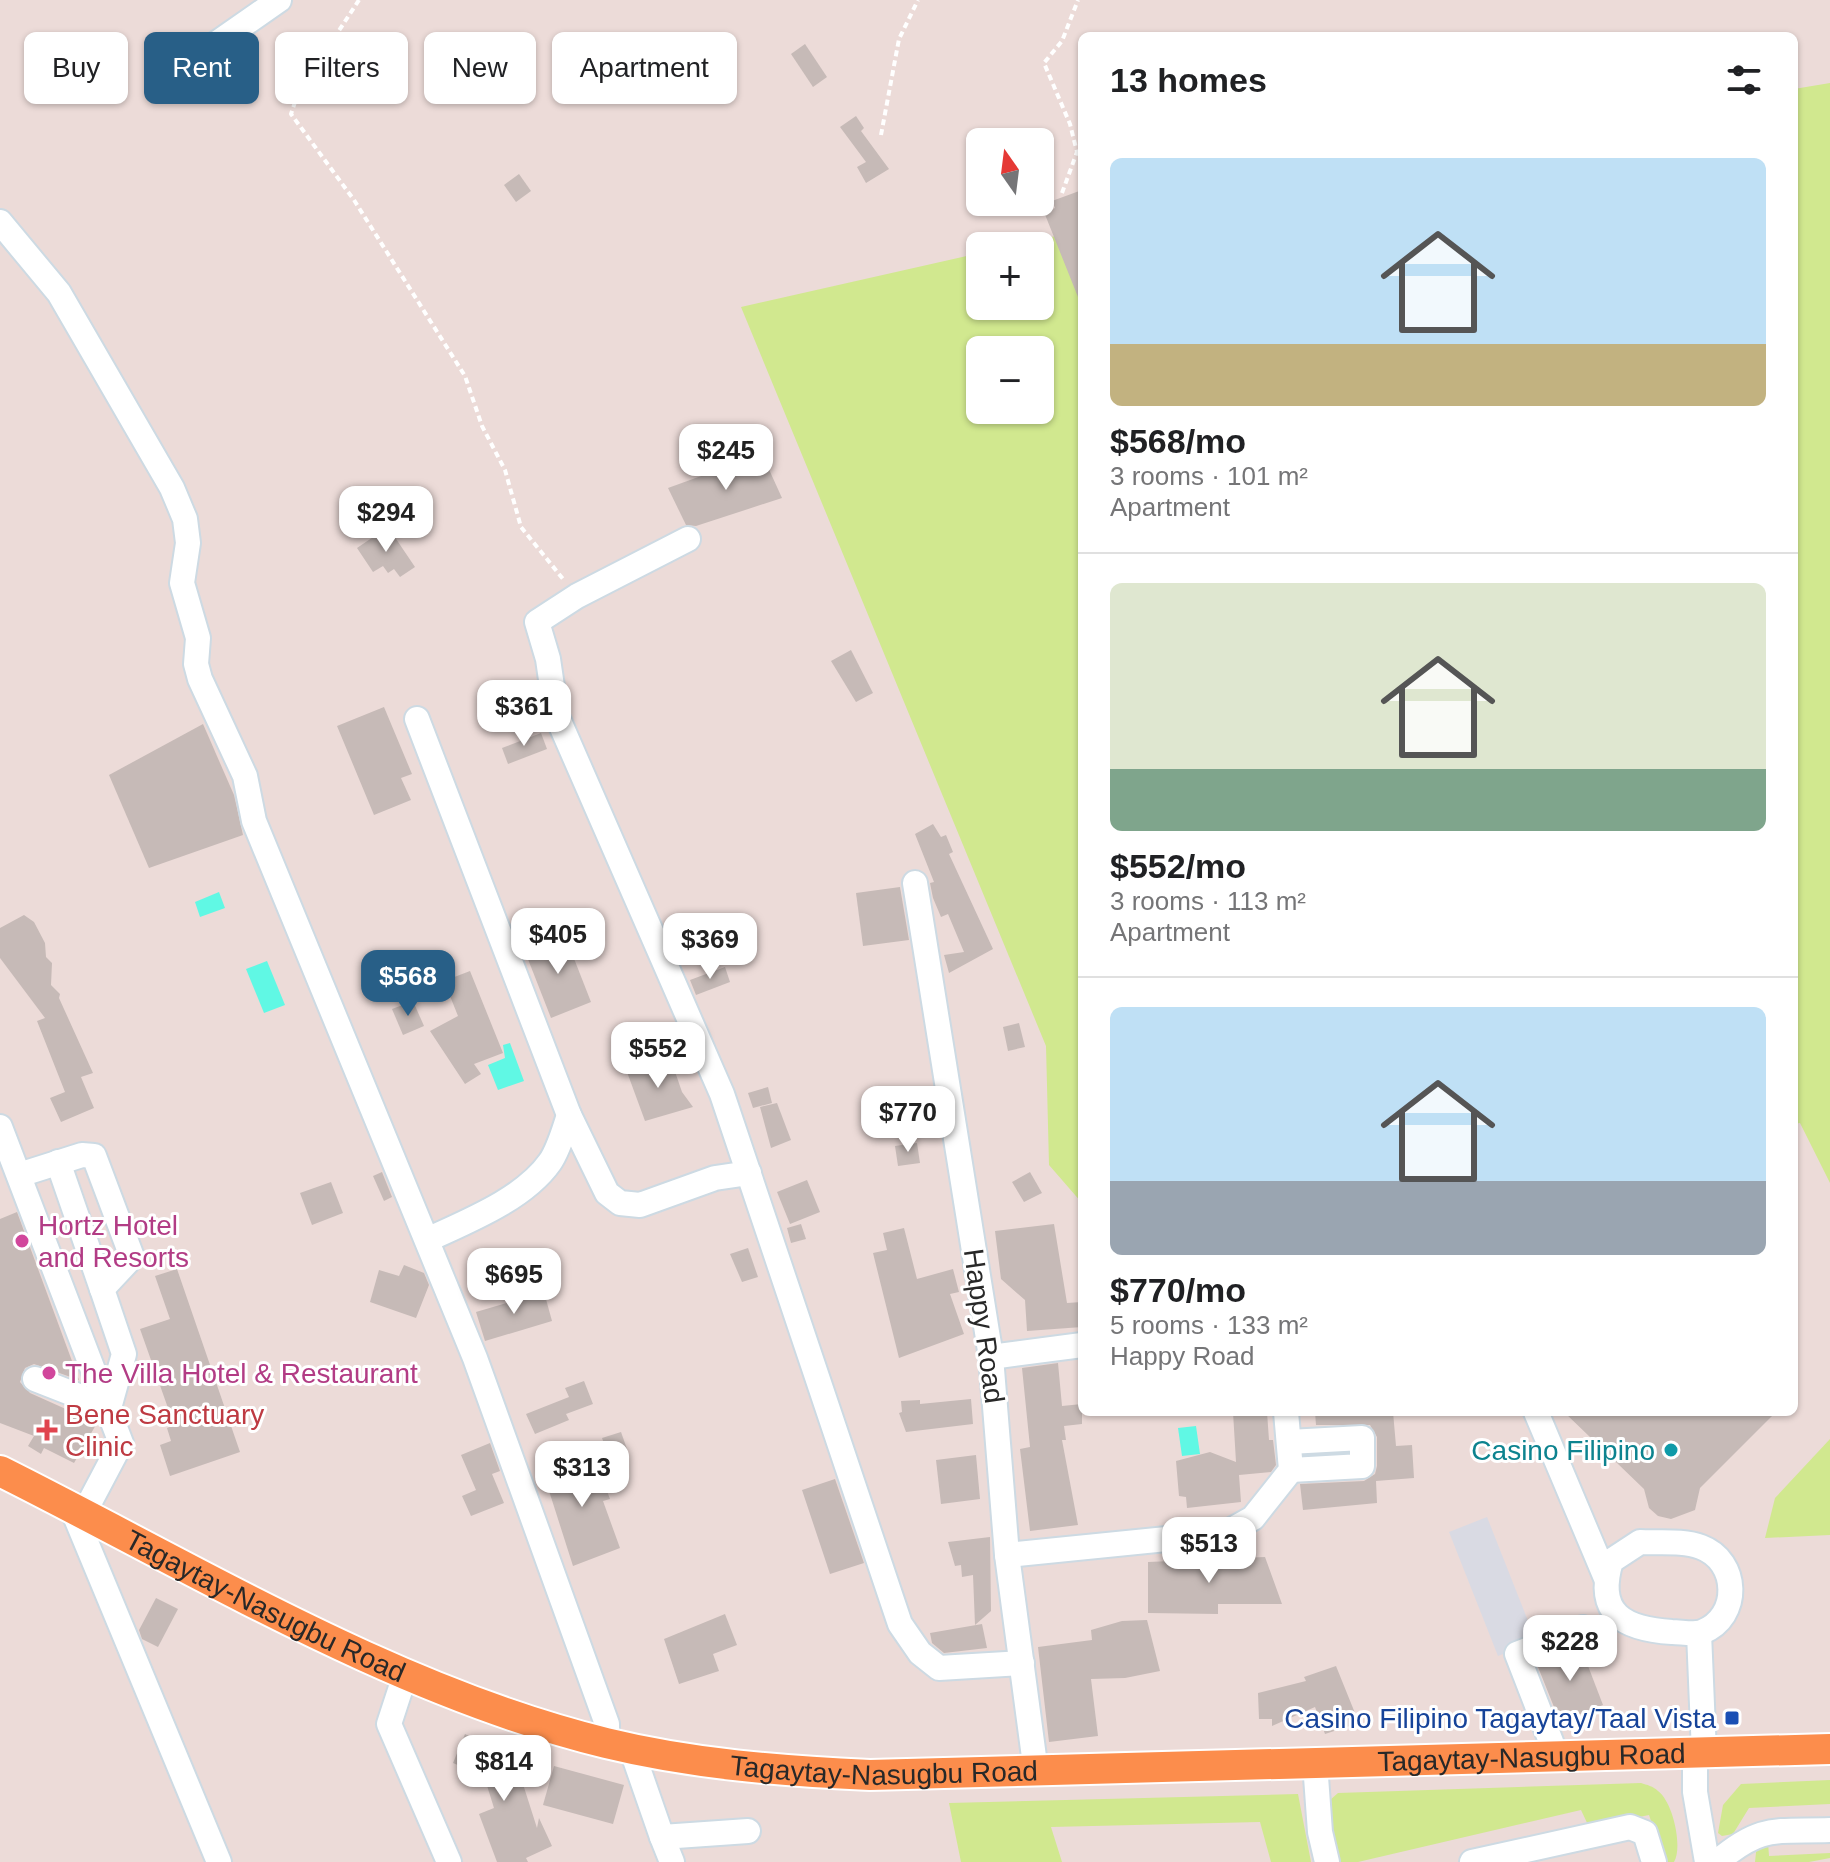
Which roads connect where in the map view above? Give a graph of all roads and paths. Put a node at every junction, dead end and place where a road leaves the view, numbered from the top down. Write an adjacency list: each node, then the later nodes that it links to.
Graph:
1 (279, 0): 5 (street)
2 (359, 0): 10 (path)
3 (918, 0): 6 (path)
4 (1078, 0): 7 (path)
5 (233, 32)
6 (881, 135)
7 (1062, 193)
8 (0, 222): 18 (street)
9 (688, 539): 10 (street)
10 (577, 596): 16 (street)
11 (417, 719): 13 (street)
12 (915, 883): 21 (street, Happy Road)
13 (569, 1115): 16 (street); 18 (street)
14 (0, 1127): 17 (street)
15 (58, 1162): 17 (street); 19 (street); 19 (street)
16 (749, 1173): 34 (street)
17 (19, 1175): 23 (street)
18 (427, 1240): 36 (street)
19 (102, 1289): 23 (street)
20 (1078, 1346): 21 (street)
21 (991, 1357): 30 (street, Happy Road)
22 (35, 1379): 23 (street)
23 (109, 1408): 29 (street)
24 (1286, 1416): 26 (street)
25 (1538, 1416): 31 (street)
26 (1289, 1442): 27 (street); 27 (street)
27 (1291, 1470): 30 (street)
28 (0, 1471): 29 (main road, Tagaytay-Nasugbu Road)
29 (78, 1510): 35 (main road, Tagaytay-Nasugbu Road); 45 (street)
30 (1007, 1555): 34 (street, Happy Road)
31 (1606, 1578): 33 (street); 33 (street)
32 (1583, 1628): 39 (street)
33 (1699, 1633): 38 (street)
34 (1022, 1663): 41 (street, Happy Road)
35 (406, 1672): 36 (main road, Tagaytay-Nasugbu Road); 46 (street)
36 (619, 1746): 41 (main road, Tagaytay-Nasugbu Road); 44 (street)
37 (1830, 1749): 38 (main road, Tagaytay-Nasugbu Road)
38 (1700, 1754): 39 (main road, Tagaytay-Nasugbu Road); 51 (street)
39 (1557, 1757): 40 (main road, Tagaytay-Nasugbu Road)
40 (1315, 1763): 41 (main road, Tagaytay-Nasugbu Road); 48 (street)
41 (1036, 1772)
42 (1830, 1830): 52 (street)
43 (748, 1831): 44 (street)
44 (662, 1837): 47 (street)
45 (219, 1862)
46 (449, 1862)
47 (672, 1862)
48 (1327, 1862)
49 (1472, 1862): 50 (street)
50 (1654, 1862)
51 (1707, 1862)
52 (1717, 1862)

